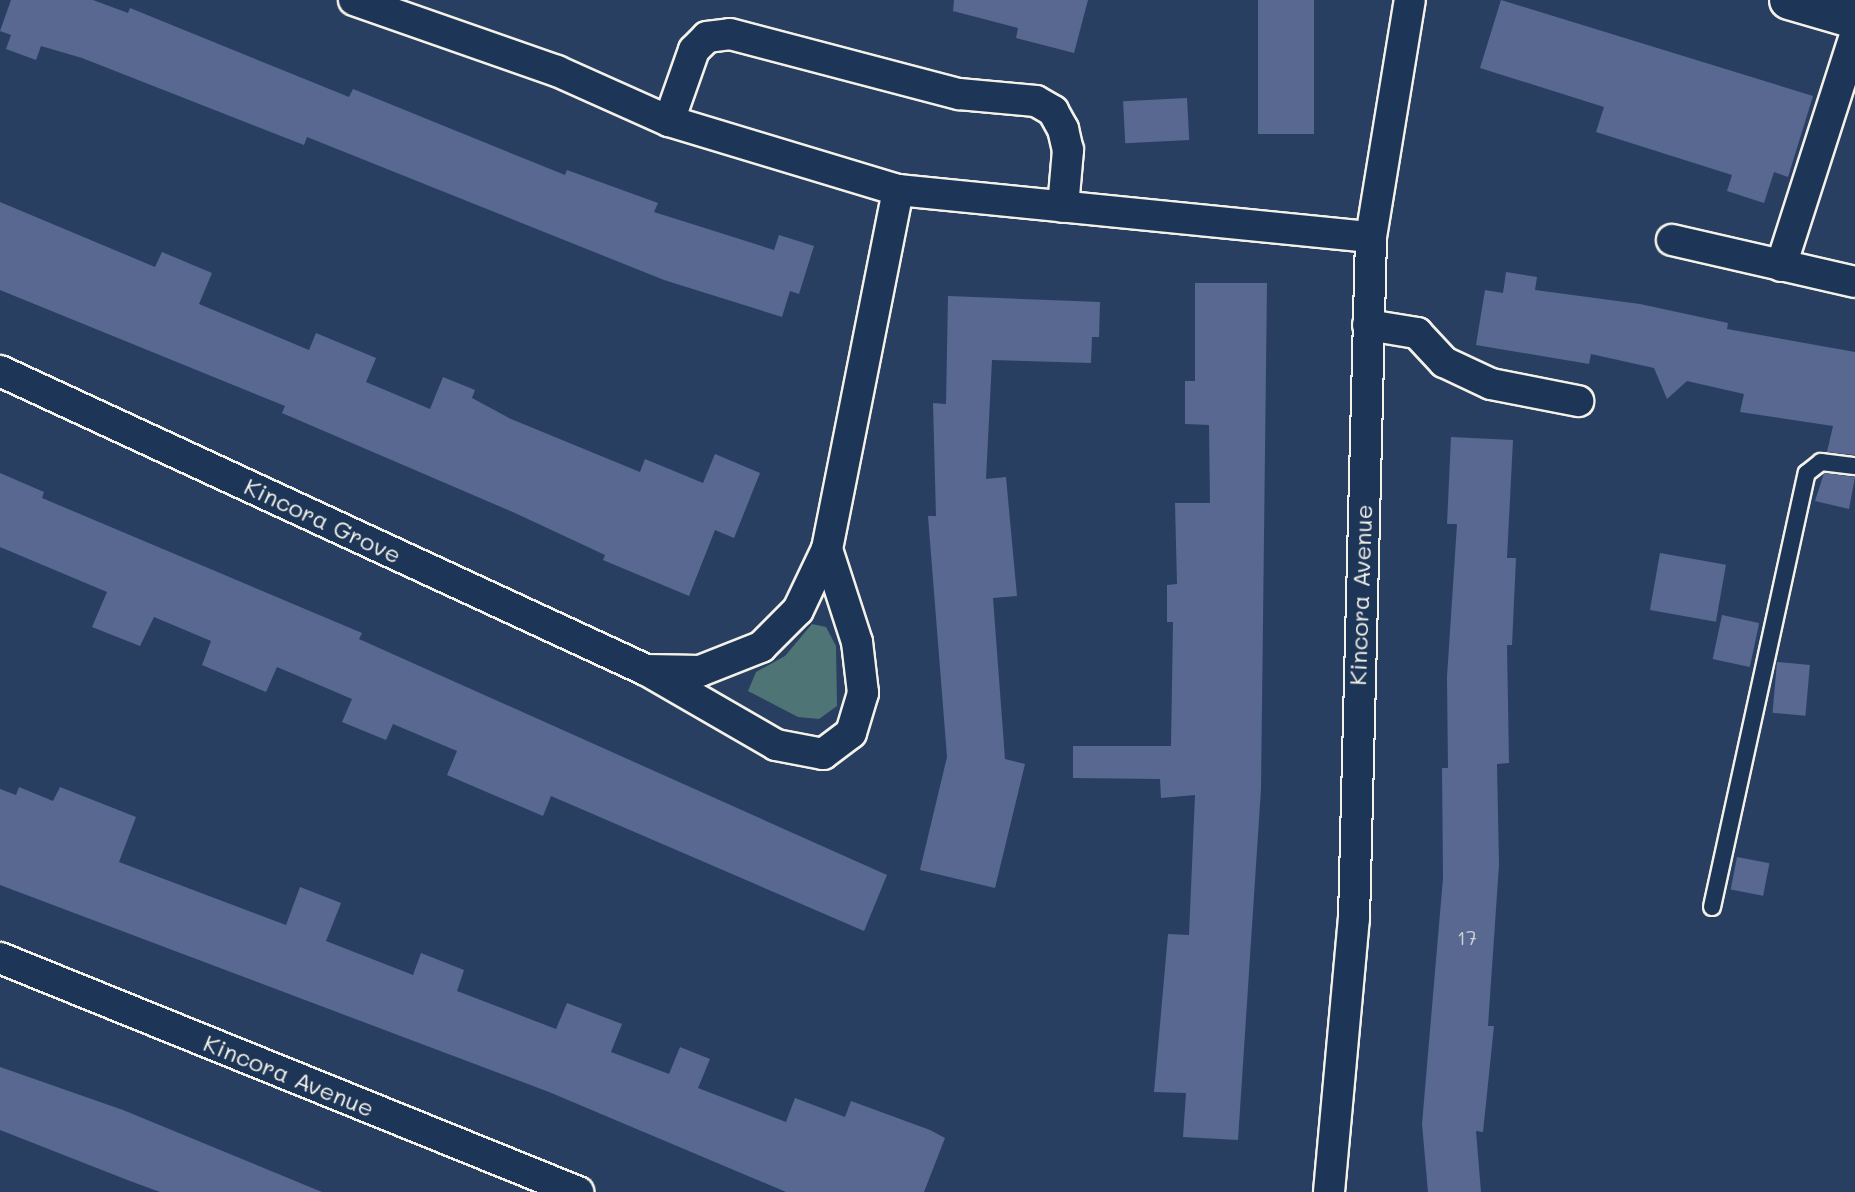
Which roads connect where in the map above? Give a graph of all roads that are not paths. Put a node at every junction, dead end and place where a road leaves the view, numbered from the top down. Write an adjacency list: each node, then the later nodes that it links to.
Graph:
1 (354, 0): 5 (street)
2 (1410, 0): 8 (street, Kincora Avenue)
3 (1789, 0): 4 (street)
4 (1842, 17): 10 (street)
5 (669, 121): 6 (street); 7 (street)
6 (898, 190): 7 (street); 16 (street, Kincora Grove)
7 (1063, 207): 8 (street)
8 (1371, 237): 12 (street, Kincora Avenue)
9 (1672, 240): 10 (street)
10 (1781, 266): 11 (street)
11 (1855, 282)
12 (1368, 325): 14 (street); 21 (street, Kincora Avenue)
13 (0, 371): 17 (street, Kincora Grove)
14 (1578, 401)
15 (1855, 466): 18 (lane)
16 (827, 549): 17 (street, Kincora Grove); 17 (street, Kincora Grove)
17 (646, 670)
18 (1712, 907)
19 (0, 958): 20 (street, Kincora Avenue)
20 (578, 1192)
21 (1329, 1192)

